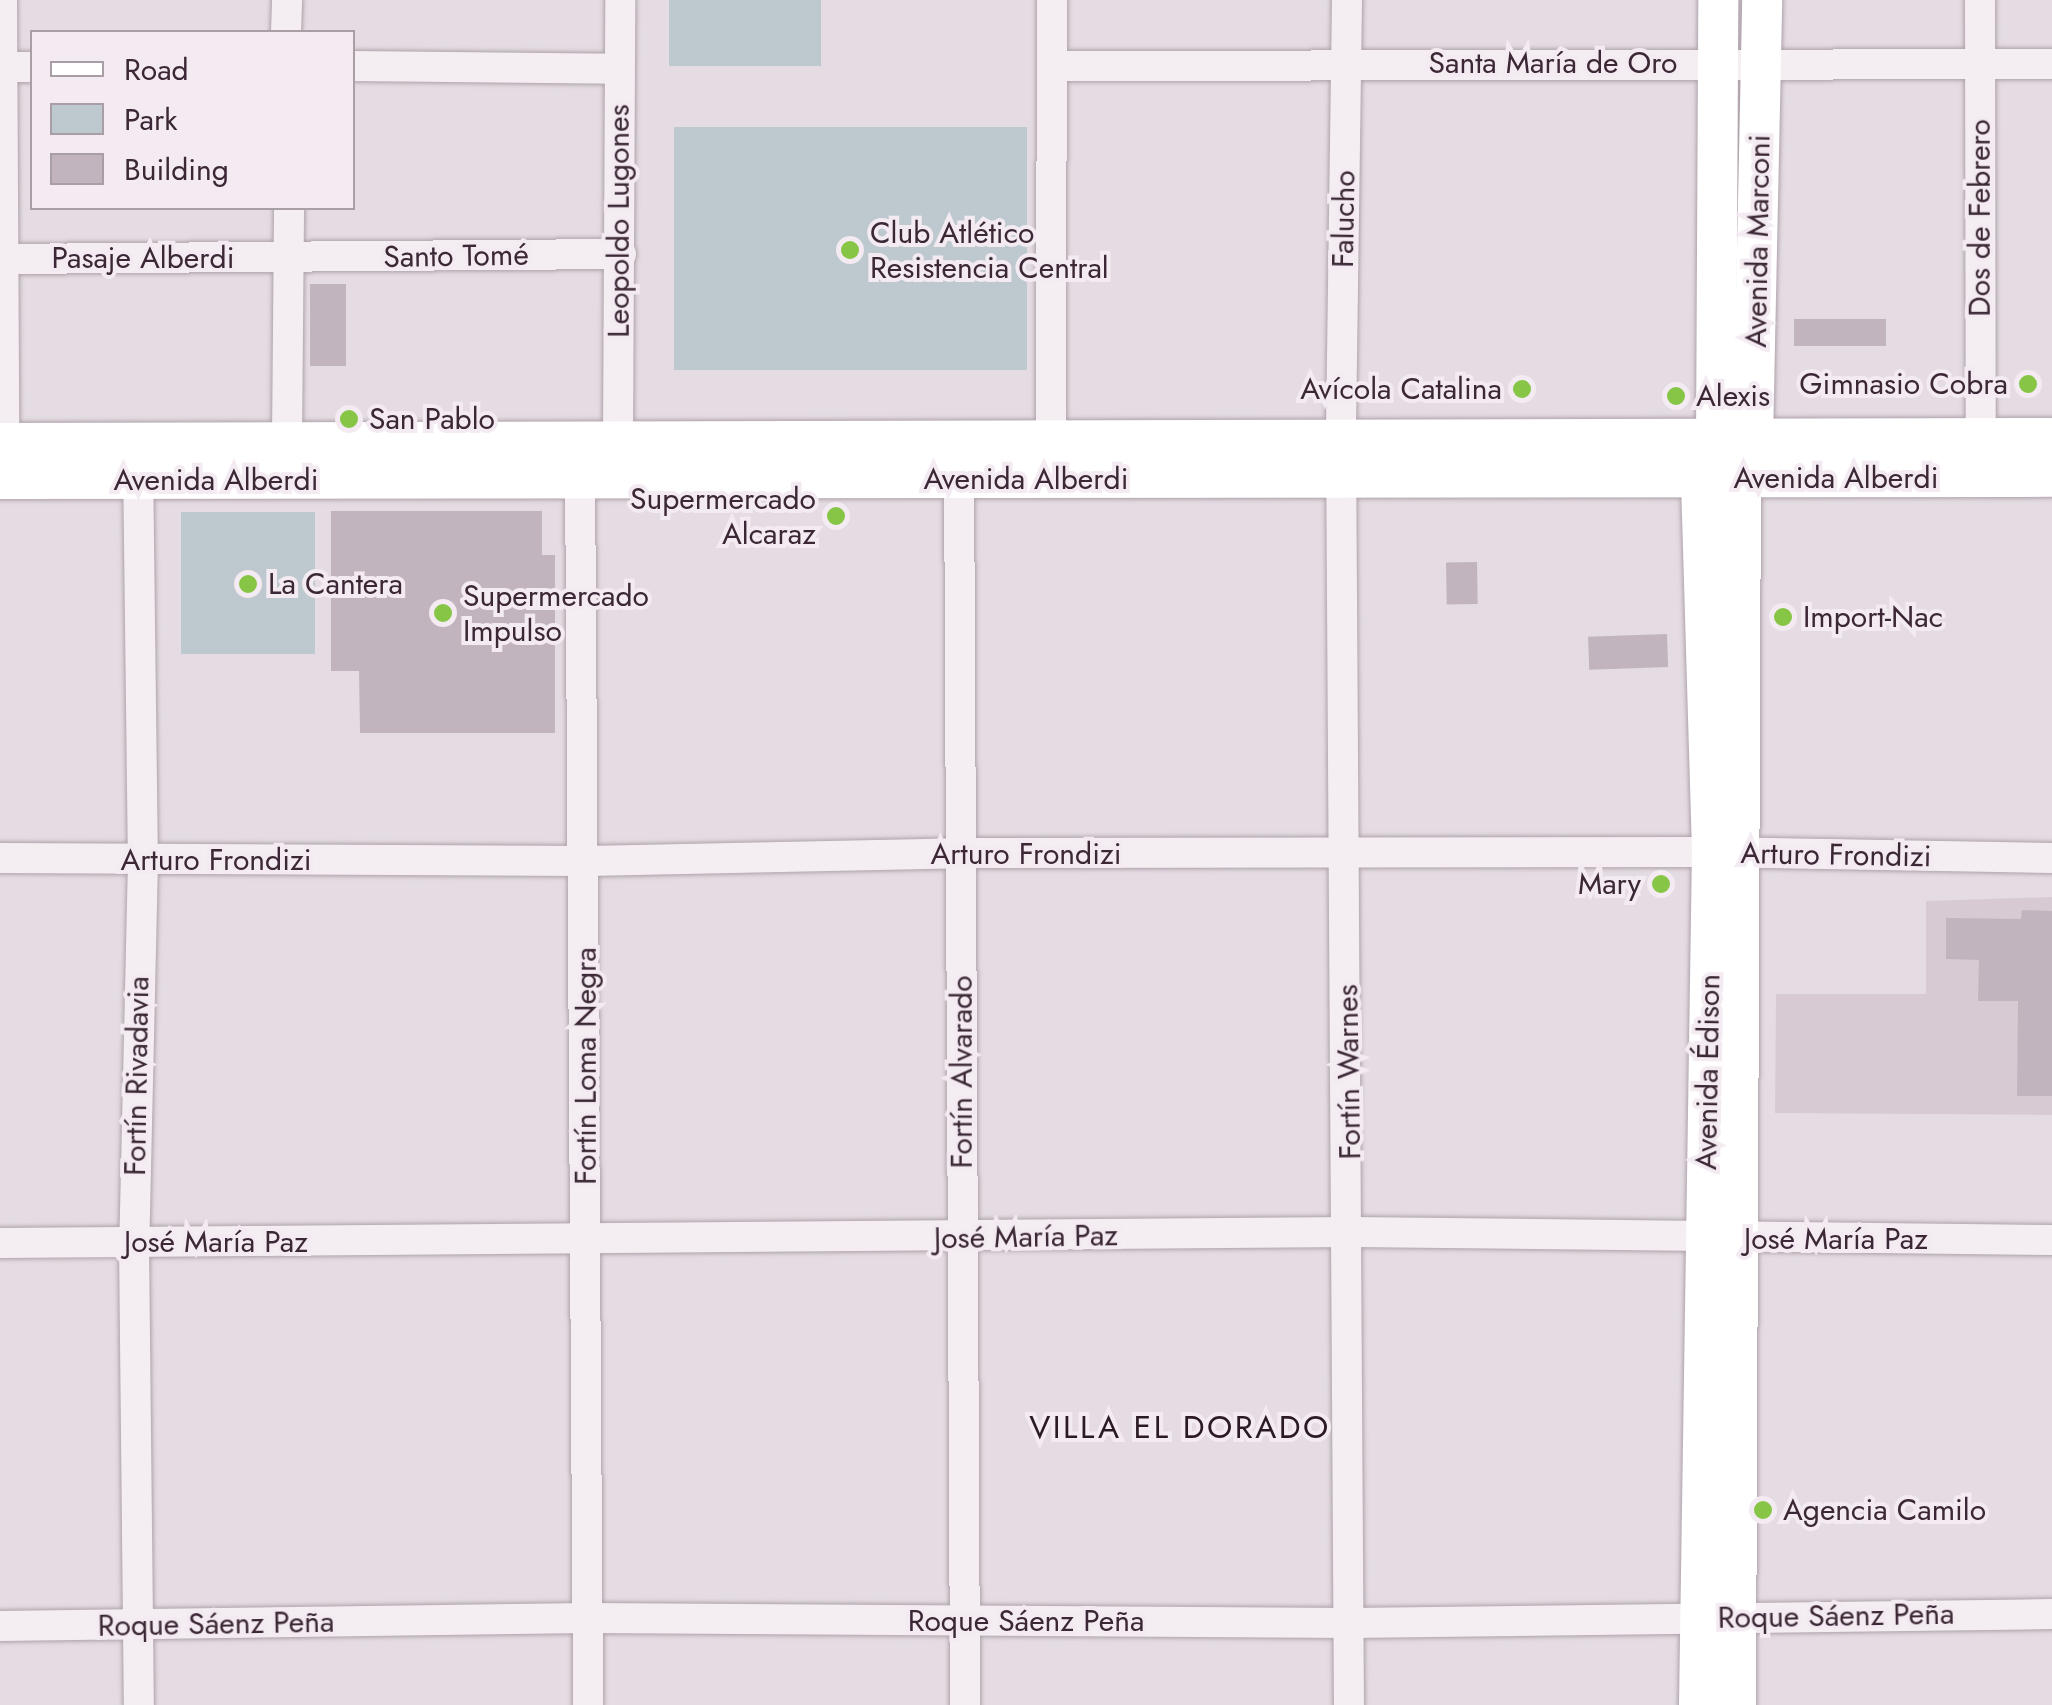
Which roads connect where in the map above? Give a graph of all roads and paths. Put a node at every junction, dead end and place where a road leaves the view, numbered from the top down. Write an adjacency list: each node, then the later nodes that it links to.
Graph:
1 (2, 0): 17 (street)
2 (286, 0): 9 (street)
3 (620, 0): 18 (street, Leopoldo Lugones)
4 (1052, 0): 16 (street)
5 (1346, 0): 12 (street, Falucho)
6 (1718, 0): 10 (main road, Avenida Marconi)
7 (1762, 0): 11 (main road, Avenida Marconi)
8 (1980, 0): 14 (street, Dos de Febrero)
9 (286, 30)
10 (1718, 62): 11 (street, Santa María de Oro); 12 (street, Santa María de Oro); 28 (main road, Avenida Marconi)
11 (1763, 62): 14 (street, Santa María de Oro); 28 (main road, Avenida Marconi)
12 (1346, 64): 16 (street, Santa María de Oro); 30 (street, Falucho)
13 (2052, 64): 14 (street, Santa María de Oro)
14 (1980, 65): 23 (street, Dos de Febrero)
15 (355, 66): 18 (street)
16 (1054, 66): 24 (street)
17 (12, 67): 21 (street)
18 (619, 69): 20 (street, Leopoldo Lugones)
19 (289, 210): 22 (street)
20 (621, 254): 22 (street, Santo Tomé); 27 (street, Leopoldo Lugones)
21 (4, 255): 22 (street, Pasaje Alberdi); 29 (street)
22 (290, 258): 26 (street)
23 (1981, 436): 25 (main road, Avenida Alberdi); 28 (main road, Avenida Alberdi)
24 (1051, 437): 30 (main road, Avenida Alberdi); 31 (main road, Avenida Alberdi); 34 (street)
25 (2052, 438)
26 (287, 442): 27 (main road, Avenida Alberdi); 32 (main road, Avenida Alberdi)
27 (618, 443): 31 (main road, Avenida Alberdi); 35 (street)
28 (1723, 452): 30 (main road, Avenida Alberdi); 36 (main road, Avenida Alberdi); 38 (main road, Avenida Édison)
29 (1, 455): 32 (main road, Avenida Alberdi)
30 (1343, 458): 34 (main road, Avenida Alberdi); 39 (street, Fortín Warnes)
31 (959, 459): 34 (main road, Avenida Alberdi); 35 (main road, Avenida Alberdi); 37 (street, Fortín Alvarado)
32 (138, 464): 35 (main road, Avenida Alberdi); 42 (street, Fortín Rivadavia)
33 (2052, 477): 36 (main road, Avenida Alberdi)
34 (1051, 479)
35 (580, 480): 43 (street, Fortín Loma Negra)
36 (1742, 481): 38 (main road, Avenida Édison)
37 (962, 853): 39 (street, Arturo Frondizi); 43 (street, Arturo Frondizi); 45 (street, Fortín Alvarado)
38 (1727, 853): 39 (street, Arturo Frondizi); 41 (street, Arturo Frondizi); 46 (main road, Avenida Édison)
39 (1347, 856): 44 (street, Fortín Warnes)
40 (0, 858): 42 (street, Arturo Frondizi)
41 (2052, 858)
42 (142, 860): 43 (street, Arturo Frondizi); 50 (street, Fortín Rivadavia)
43 (587, 861): 47 (street, Fortín Loma Negra)
44 (1351, 1232): 45 (street, José María Paz); 46 (street, José María Paz); 55 (street, Fortín Warnes)
45 (962, 1239): 47 (street, José María Paz); 54 (street, Fortín Alvarado)
46 (1723, 1239): 48 (street, José María Paz); 52 (main road, Avenida Édison)
47 (585, 1240): 50 (street, José María Paz); 53 (street, Fortín Loma Negra)
48 (2052, 1240)
49 (0, 1243): 50 (street, José María Paz)
50 (134, 1243): 56 (street, Fortín Rivadavia)
51 (2052, 1614): 52 (street, Roque Sáenz Peña)
52 (1718, 1617): 55 (street, Roque Sáenz Peña); 62 (main road, Avenida Édison); 63 (main road, Avenida Édison)
53 (588, 1618): 54 (street, Roque Sáenz Peña); 56 (street, Roque Sáenz Peña); 59 (street, Fortín Loma Negra)
54 (965, 1621): 55 (street, Roque Sáenz Peña); 60 (street, Fortín Alvarado)
55 (1350, 1623): 61 (street, Fortín Warnes)
56 (139, 1625): 57 (street, Roque Sáenz Peña); 58 (street, Fortín Rivadavia)
57 (0, 1626)
58 (140, 1705)
59 (588, 1705)
60 (965, 1705)
61 (1350, 1705)
62 (1698, 1705)
63 (1736, 1705)

